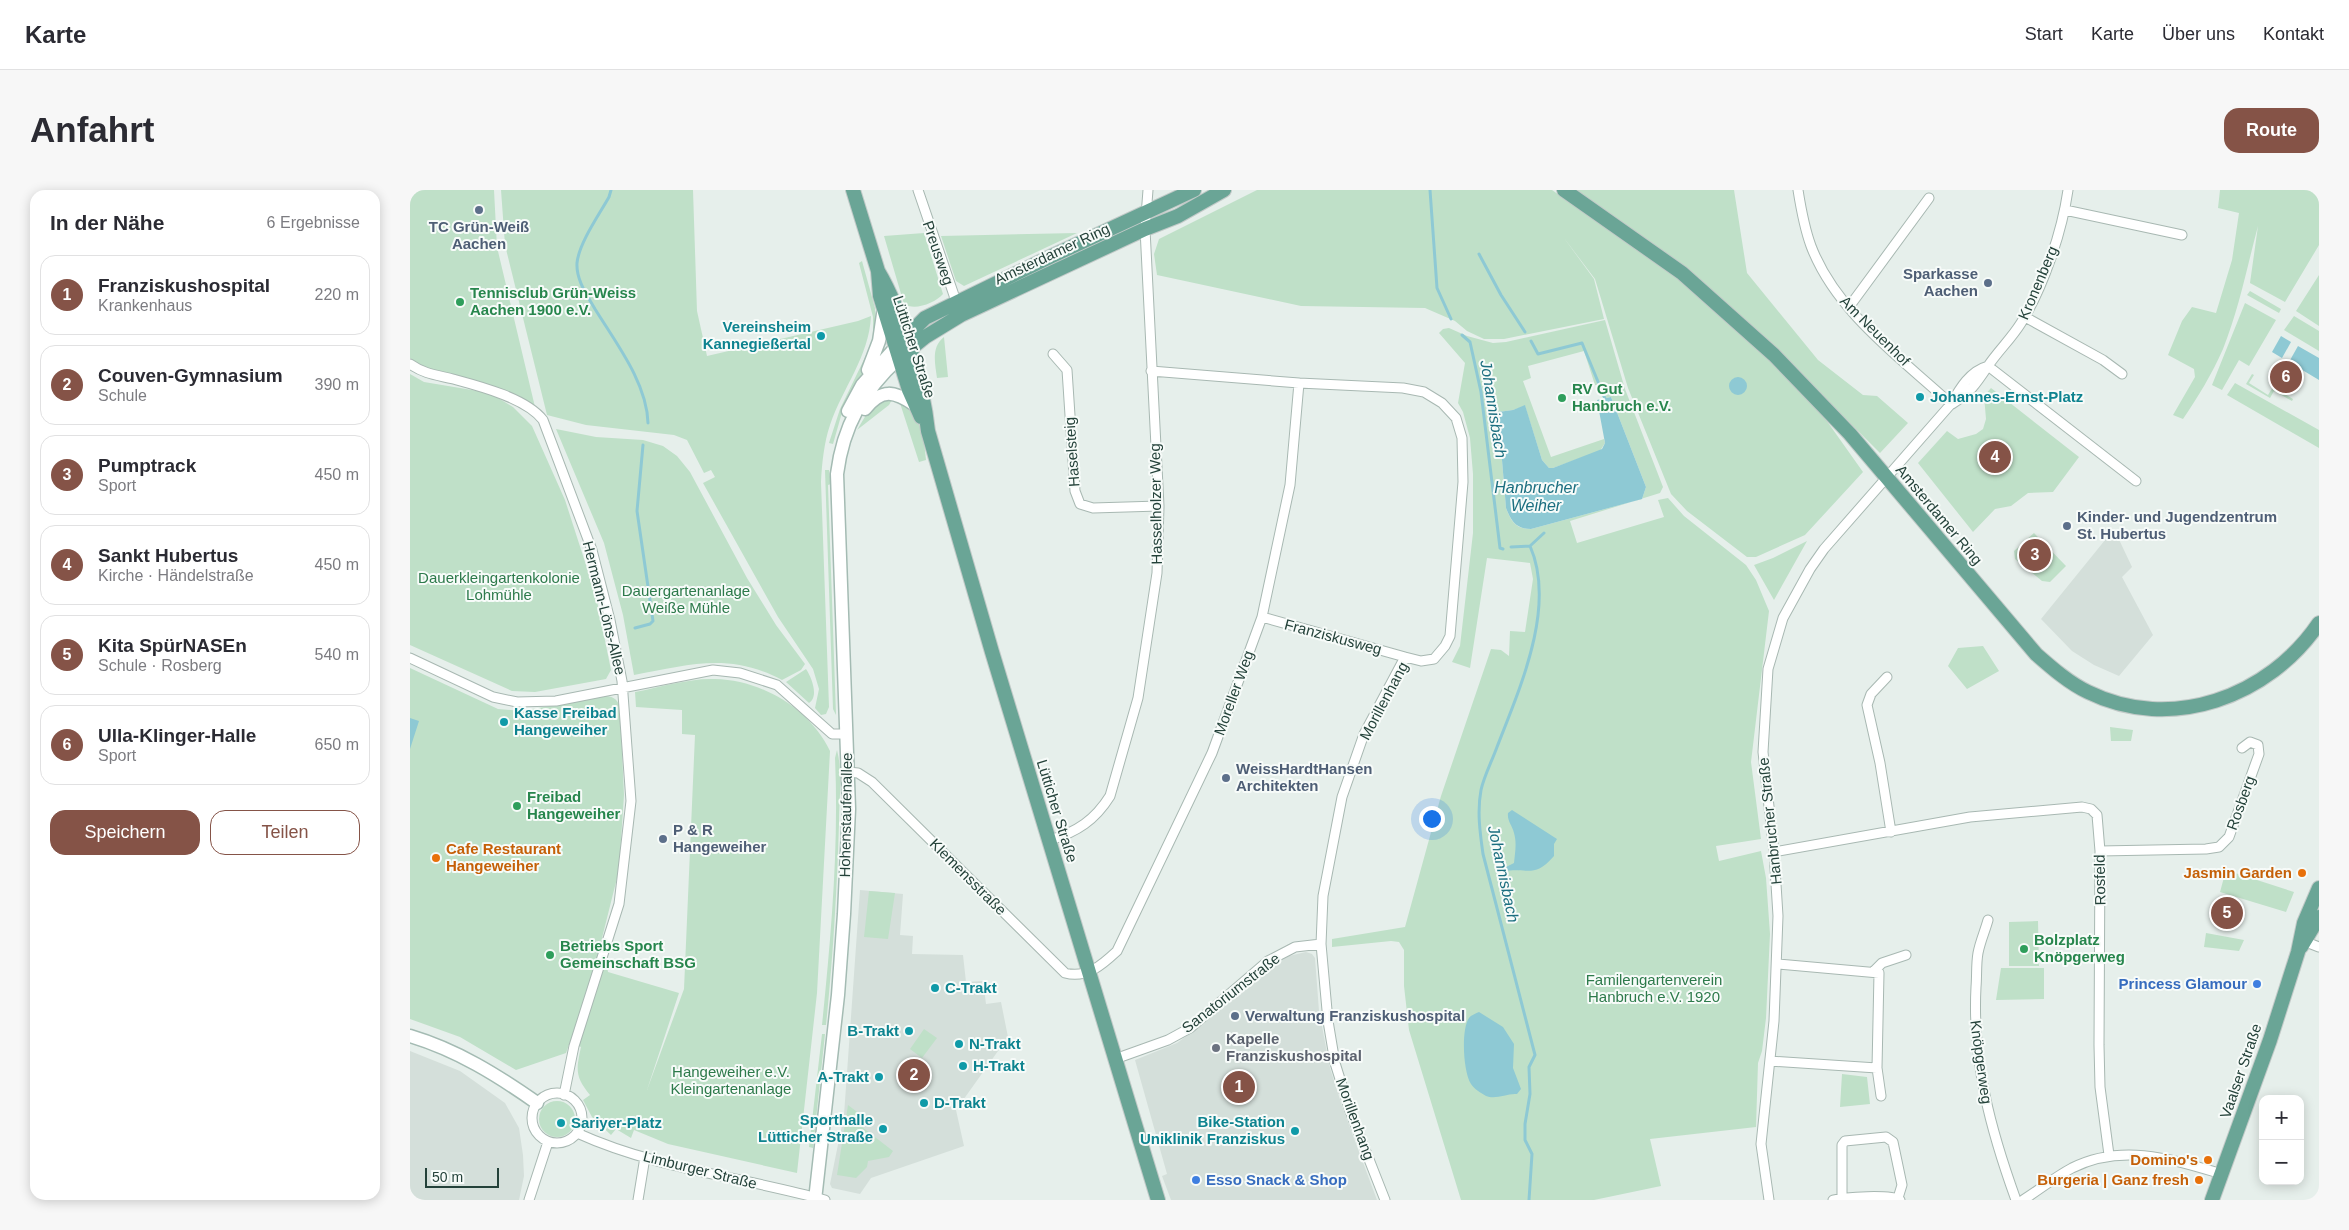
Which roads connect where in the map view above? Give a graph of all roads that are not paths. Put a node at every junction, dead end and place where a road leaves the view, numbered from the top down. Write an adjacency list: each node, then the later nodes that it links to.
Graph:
1 (854, 190): 14 (main road, Lütticher Straße)
2 (918, 190): 17 (street, Preusweg)
3 (1148, 190): 11 (street, Hasselholzer Weg)
4 (1194, 190): 11 (main road, Amsterdamer Ring)
5 (1224, 190): 12 (main road, Amsterdamer Ring)
6 (1564, 190): 31 (main road, Amsterdamer Ring)
7 (1798, 190): 16 (street, Am Neuenhof)
8 (2068, 190): 10 (street, Kronenberg)
9 (1929, 198): 16 (street)
10 (2065, 210): 13 (street); 18 (street, Kronenberg)
11 (1146, 213): 12 (street, Hasselholzer Weg); 17 (main road, Amsterdamer Ring)
12 (1145, 229): 17 (main road, Amsterdamer Ring); 23 (street, Hasselholzer Weg)
13 (2182, 235)
14 (878, 271): 15 (main road, Lütticher Straße); 19 (main road, Lütticher Straße)
15 (884, 307): 19 (main road, Lütticher Straße); 26 (main road)
16 (1849, 307): 27 (street, Am Neuenhof)
17 (958, 308): 19 (main road, Amsterdamer Ring)
18 (2025, 317): 22 (street, Kronenberg); 24 (street)
19 (902, 348): 26 (main road, Hohenstaufenallee); 28 (main road, Lütticher Straße); 29 (main road, Hohenstaufenallee); 30 (main road, Lütticher Straße)
20 (1053, 354): 33 (street, Haselsteig)
21 (410, 364): 39 (street, Hermann-Löns-Allee)
22 (1988, 366): 27 (street, Kronenberg); 32 (street)
23 (1151, 372): 25 (street, Morillenhang); 33 (street, Hasselholzer Weg)
24 (2122, 374)
25 (1299, 384): 34 (street, Moreller Weg); 36 (street, Morillenhang)
26 (862, 385): 29 (main road, Hohenstaufenallee)
27 (1951, 404): 31 (street, Kronenberg)
28 (915, 405): 29 (main road); 30 (main road, Lütticher Straße)
29 (847, 429): 40 (main road, Hohenstaufenallee)
30 (928, 431): 44 (main road, Lütticher Straße)
31 (1886, 478): 35 (main road, Amsterdamer Ring); 46 (street, Hanbrucher Straße)
32 (2136, 481)
33 (1159, 506): 44 (street, Hasselholzer Weg)
34 (1262, 617): 36 (street, Franziskusweg); 55 (street, Moreller Weg)
35 (2319, 623)
36 (1405, 657): 50 (street, Morillenhang)
37 (410, 658): 39 (street)
38 (1886, 677): 43 (street)
39 (623, 687): 40 (street); 61 (street, Hermann-Löns-Allee)
40 (846, 734): 42 (main road, Hohenstaufenallee)
41 (2242, 748): 45 (street, Rosberg)
42 (848, 772): 55 (street, Klemensstraße); 69 (main road, Hohenstaufenallee)
43 (1890, 832): 45 (street, Rosfeld); 46 (street, Rosfeld)
44 (1050, 840): 55 (main road, Lütticher Straße)
45 (2100, 851): 66 (street, Rosfeld)
46 (1774, 852): 54 (street, Hanbrucher Straße)
47 (2319, 888): 51 (main road, Vaalser Straße)
48 (2319, 917): 51 (main road, Vaalser Straße)
49 (1988, 920): 77 (street, Knöpgerweg)
50 (1320, 944): 58 (street, Sanatoriumstraße); 75 (street, Morillenhang)
51 (2301, 945): 52 (street); 68 (main road, Vaalser Straße)
52 (2319, 947)
53 (1906, 955): 56 (street)
54 (1778, 964): 56 (street); 59 (street, Hanbrucher Straße)
55 (1090, 972): 58 (main road, Lütticher Straße)
56 (1873, 972): 60 (street)
57 (410, 1036): 63 (main road)
58 (1115, 1059): 74 (main road, Lütticher Straße)
59 (1770, 1061): 60 (street); 76 (street, Hanbrucher Straße)
60 (1877, 1068): 62 (street)
61 (564, 1094): 63 (street); 64 (street)
62 (1881, 1096)
63 (537, 1103): 65 (street)
64 (577, 1133): 65 (street); 67 (street, Limburger Straße)
65 (548, 1142): 72 (street)
66 (2109, 1155): 68 (street); 78 (street)
67 (645, 1157): 69 (street, Limburger Straße); 73 (street)
68 (2222, 1174): 79 (main road, Vaalser Straße)
69 (818, 1199)
70 (1838, 1199): 71 (street); 71 (street)
71 (1899, 1199)
72 (528, 1200)
73 (638, 1200)
74 (1158, 1200)
75 (1385, 1200)
76 (1769, 1200)
77 (2016, 1200)
78 (2023, 1200)
79 (2212, 1200)

